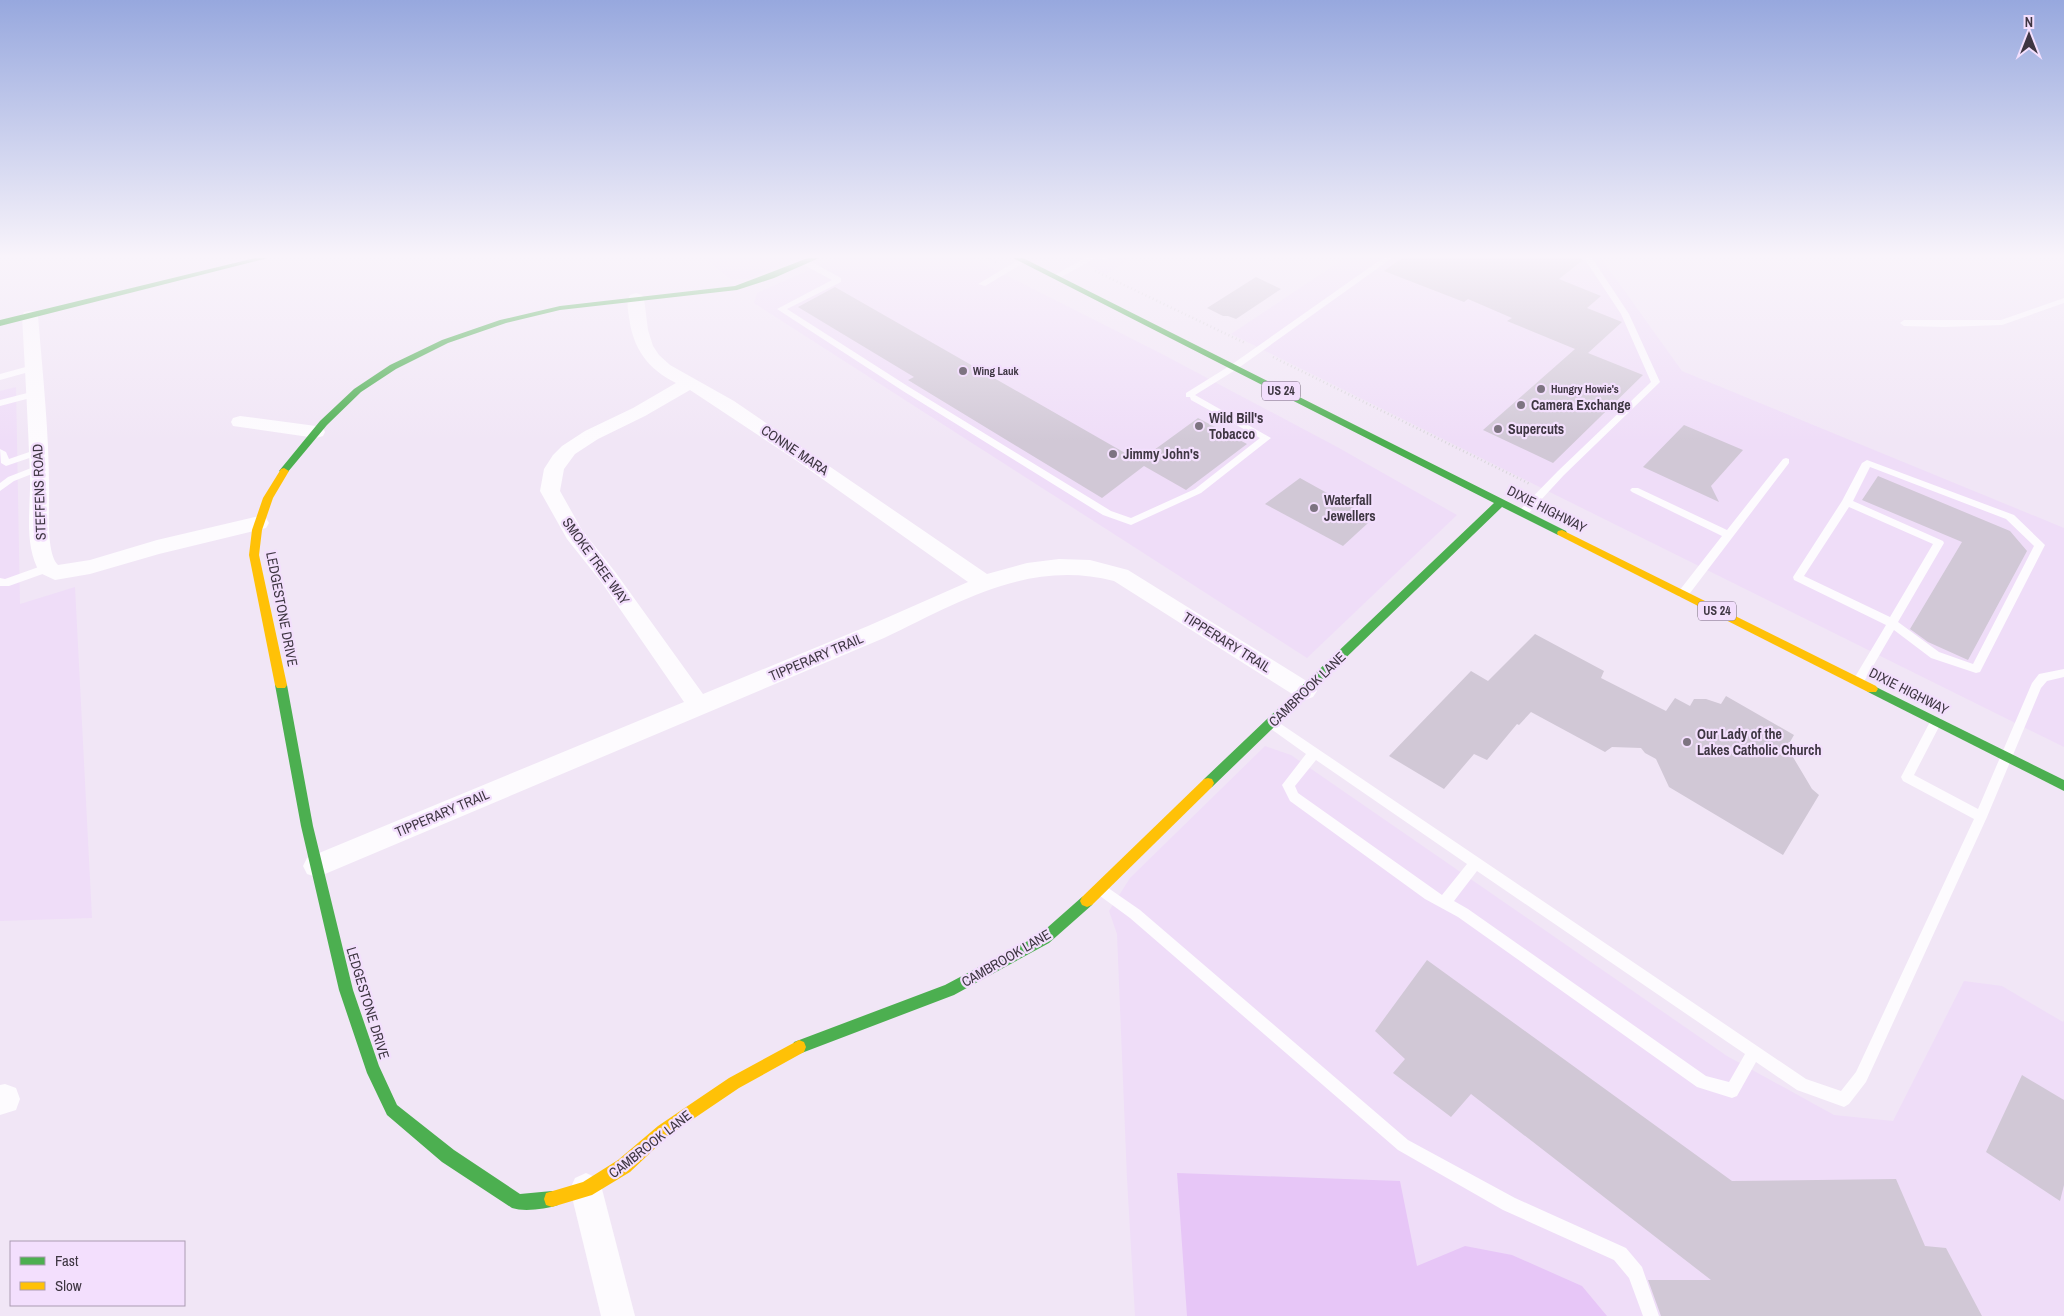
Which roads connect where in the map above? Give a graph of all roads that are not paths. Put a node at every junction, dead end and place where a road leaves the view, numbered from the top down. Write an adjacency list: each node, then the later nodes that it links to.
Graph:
1 (15, 319): 10 (street)
2 (30, 319): 13 (street, STEFFENS ROAD)
3 (512, 319): 19 (street, LEDGESTONE DRIVE)
4 (637, 319): 15 (street, CONNE MARA)
5 (797, 319): 12 (lane)
6 (1139, 319): 12 (street, DIXIE HIGHWAY / US 24)
7 (1300, 319): 12 (lane)
8 (1628, 319): 27 (lane)
9 (2009, 319): 11 (lane)
10 (0, 323)
11 (1904, 323)
12 (1234, 367): 25 (street, DIXIE HIGHWAY / US 24)
13 (33, 368): 14 (lane); 16 (street, STEFFENS ROAD)
14 (0, 377)
15 (689, 384): 32 (street, CONNE MARA); 38 (street, SMOKE TREE WAY)
16 (35, 394): 17 (lane); 21 (street, STEFFENS ROAD)
17 (0, 403)
18 (240, 422): 19 (street)
19 (316, 432): 28 (street, LEDGESTONE DRIVE)
20 (0, 452): 21 (lane)
21 (39, 460): 23 (lane); 30 (street, STEFFENS ROAD)
22 (1786, 461): 29 (lane)
23 (0, 488)
24 (1635, 490): 29 (lane)
25 (1502, 502): 27 (street, DIXIE HIGHWAY / US 24); 37 (street, CAMBROOK LANE)
26 (1847, 502): 34 (lane); 34 (lane); 34 (lane)
27 (1523, 513): 33 (street, DIXIE HIGHWAY / US 24)
28 (259, 523): 30 (street); 46 (street, LEDGESTONE DRIVE)
29 (1728, 535): 33 (lane)
30 (48, 568): 31 (lane)
31 (0, 582)
32 (986, 584): 37 (street, TIPPERARY TRAIL); 38 (street, TIPPERARY TRAIL)
33 (1683, 594): 36 (street, DIXIE HIGHWAY / US 24)
34 (1892, 623): 36 (lane)
35 (2064, 674): 42 (lane)
36 (1858, 682): 39 (street, DIXIE HIGHWAY / US 24)
37 (1305, 691): 40 (street, CAMBROOK LANE)
38 (699, 706): 46 (street, TIPPERARY TRAIL)
39 (1936, 721): 42 (street, DIXIE HIGHWAY / US 24); 44 (lane)
40 (1271, 723): 41 (lane); 47 (street, CAMBROOK LANE)
41 (1314, 753): 45 (lane); 48 (lane)
42 (2005, 756): 43 (street, DIXIE HIGHWAY / US 24); 44 (lane)
43 (2064, 786)
44 (1981, 817): 49 (lane)
45 (1476, 863): 48 (lane); 49 (lane)
46 (316, 866): 50 (street, LEDGESTONE DRIVE)
47 (1100, 888): 50 (street, CAMBROOK LANE); 52 (lane)
48 (1444, 903): 49 (lane)
49 (1754, 1052)
50 (586, 1189): 51 (street)
51 (618, 1316)
52 (1651, 1316)

